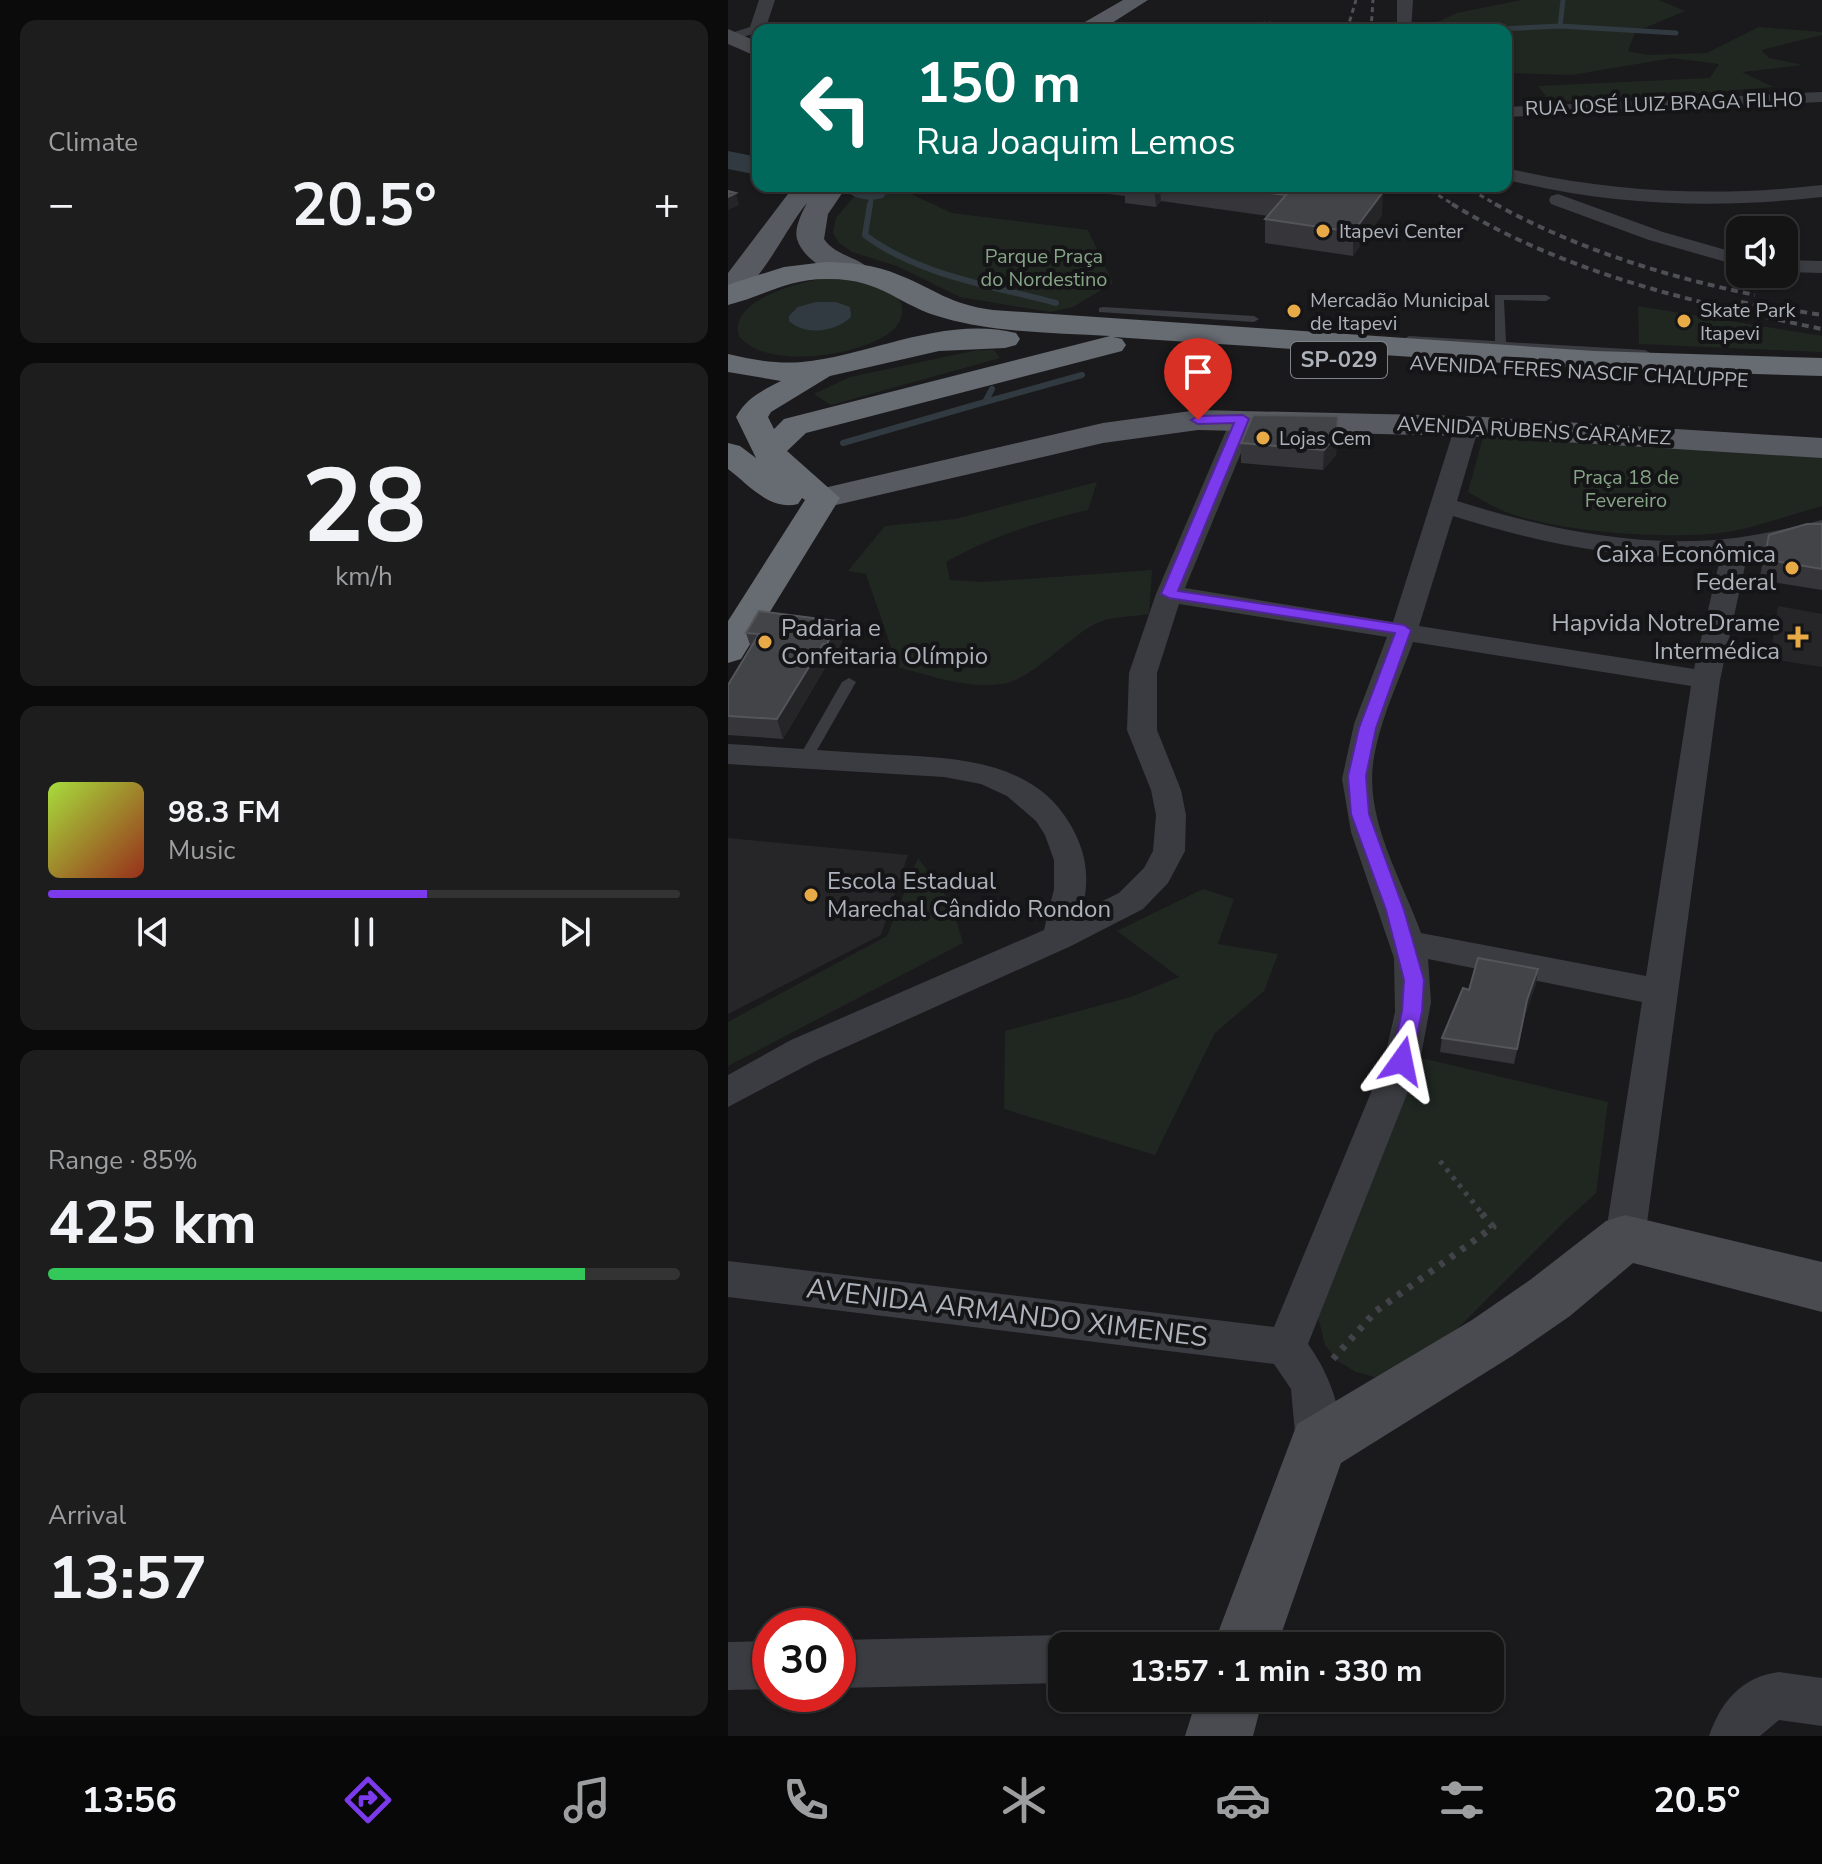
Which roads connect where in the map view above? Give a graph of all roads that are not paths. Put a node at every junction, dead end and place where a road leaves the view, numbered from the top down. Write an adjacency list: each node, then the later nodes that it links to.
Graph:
1 (767, 0): 6 (street)
2 (783, 0): 7 (street)
3 (1138, 0): 8 (main road)
4 (1154, 0): 9 (main road)
5 (1405, 0): 10 (street)
6 (759, 24)
7 (776, 24)
8 (1097, 24)
9 (1121, 24)
10 (1405, 24)
11 (752, 31): 12 (street)
12 (730, 37): 13 (street)
13 (752, 47)
14 (1822, 80): 16 (street)
15 (1822, 97): 16 (street, RUA JOSÉ LUIZ BRAGA FILHO)
16 (1795, 98): 17 (street, RUA JOSÉ LUIZ BRAGA FILHO)
17 (1512, 112)
18 (1512, 174): 20 (street)
19 (1512, 175): 23 (street)
20 (1822, 191)
21 (803, 192): 27 (main road)
22 (830, 192): 26 (main road)
23 (1726, 256)
24 (1798, 266): 25 (street)
25 (1822, 267)
26 (859, 273): 27 (highway, SP-029); 28 (highway, SP-029)
27 (730, 284)
28 (915, 296): 32 (highway, AVENIDA FERES NASCIF CHALUPPE / SP-029); 35 (highway, SP-029)
29 (1546, 298): 33 (lane)
30 (1103, 310): 31 (lane)
31 (1254, 319)
32 (1306, 340): 33 (lane); 37 (highway, AVENIDA FERES NASCIF CHALUPPE / SP-029)
33 (1501, 343): 37 (lane)
34 (1111, 345): 35 (highway, AVENIDA FERES NASCIF CHALUPPE / SP-029); 39 (highway, AVENIDA FERES NASCIF CHALUPPE / SP-029); 43 (highway)
35 (859, 362): 38 (highway, SP-029)
36 (728, 363): 38 (highway, SP-029)
37 (1822, 367)
38 (825, 370): 43 (highway, SP-029)
39 (1822, 382)
40 (1243, 419): 41 (main road, AVENIDA RUBENS CARAMEZ); 45 (main road, AVENIDA RUBENS CARAMEZ); 49 (street)
41 (1467, 426): 42 (main road, AVENIDA RUBENS CARAMEZ); 46 (street)
42 (1822, 448)
43 (768, 452): 45 (highway, SP-029)
44 (729, 456): 45 (highway)
45 (807, 501): 50 (highway); 52 (highway)
46 (1444, 505): 48 (street); 51 (street)
47 (1822, 528): 48 (street)
48 (1736, 546): 53 (street)
49 (1169, 594): 51 (street); 57 (street)
50 (728, 608)
51 (1404, 630): 53 (street); 58 (street)
52 (728, 651)
53 (1706, 680): 59 (street)
54 (849, 682): 56 (lane)
55 (728, 754): 56 (street)
56 (805, 759): 57 (street)
57 (1059, 937): 60 (street)
58 (1405, 942): 59 (street); 64 (street)
59 (1660, 992): 61 (street)
60 (728, 1092)
61 (1625, 1238): 63 (street); 65 (street)
62 (728, 1279): 64 (street, AVENIDA ARMANDO XIMENES)
63 (1822, 1287)
64 (1286, 1347): 65 (street)
65 (1318, 1444): 66 (street)
66 (1250, 1632)
67 (1048, 1659): 68 (street)
68 (856, 1664)
69 (752, 1665): 70 (street)
70 (728, 1666)
71 (1822, 1702): 74 (street)
72 (1226, 1712): 73 (street)
73 (1219, 1736)
74 (1733, 1736)

